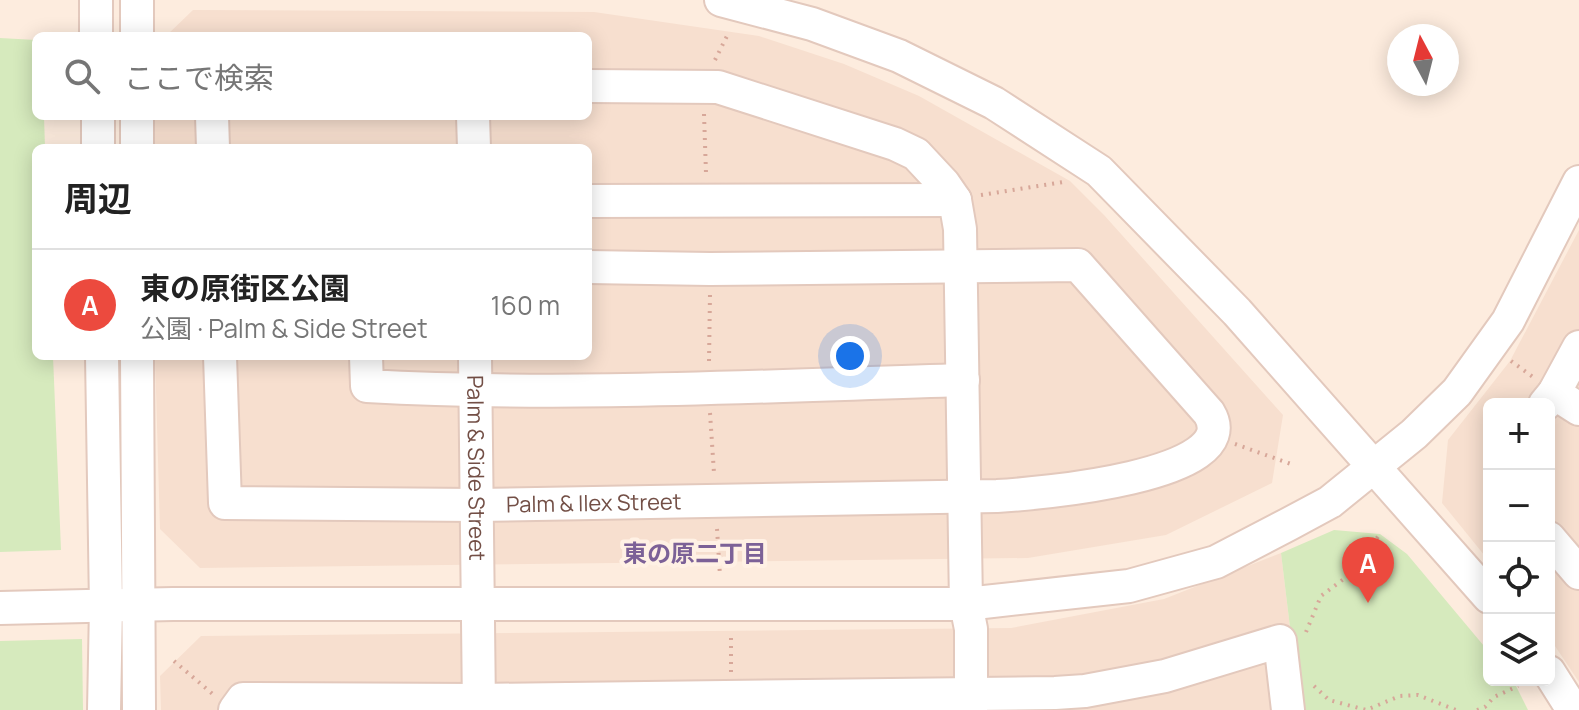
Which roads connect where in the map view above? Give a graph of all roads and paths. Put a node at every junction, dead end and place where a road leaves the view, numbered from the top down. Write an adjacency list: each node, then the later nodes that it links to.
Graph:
1 (96, 0): 4 (street)
2 (137, 0): 5 (street)
3 (721, 0): 37 (street)
4 (96, 32)
5 (137, 32)
6 (729, 32): 8 (path)
7 (592, 86): 8 (street)
8 (703, 87): 19 (path); 20 (street)
9 (98, 120): 13 (street)
10 (137, 120): 14 (street)
11 (212, 120): 15 (street)
12 (473, 120): 16 (street)
13 (98, 144)
14 (137, 144)
15 (213, 144)
16 (474, 144)
17 (1070, 181): 20 (path)
18 (1579, 182): 37 (street)
19 (708, 200): 20 (street); 21 (street)
20 (955, 200): 22 (street)
21 (592, 201)
22 (962, 265): 24 (street); 31 (street); 35 (street)
23 (592, 267): 24 (street)
24 (710, 269): 32 (path)
25 (1579, 347): 34 (street)
26 (102, 360): 49 (street)
27 (137, 360): 48 (street)
28 (220, 360): 40 (street, Palm & Ilex Street)
29 (366, 360): 33 (street)
30 (475, 360): 33 (street, Palm & Side Street)
31 (963, 380): 32 (street); 38 (street)
32 (709, 388): 33 (street); 39 (path)
33 (476, 392): 40 (street, Palm & Side Street)
34 (1560, 402)
35 (1214, 436): 36 (path); 38 (street, Palm & Ilex Street)
36 (1291, 464)
37 (1373, 469): 45 (street); 47 (street)
38 (963, 496): 39 (street, Palm & Ilex Street); 47 (street)
39 (715, 499): 40 (street, Palm & Ilex Street); 44 (path)
40 (477, 505): 46 (street, Palm & Side Street)
41 (1380, 534): 51 (path)
42 (1552, 542): 43 (street)
43 (1579, 573)
44 (721, 579)
45 (1483, 590)
46 (478, 592): 47 (street); 48 (street); 58 (street, Palm & Side Street)
47 (966, 604): 56 (street)
48 (139, 605): 49 (street); 60 (street)
49 (106, 606): 50 (street); 59 (street)
50 (0, 608)
51 (1292, 639): 56 (street); 61 (street)
52 (174, 661): 57 (path)
53 (1311, 681): 62 (path)
54 (1555, 682): 64 (street)
55 (1518, 686): 63 (path)
56 (971, 702): 58 (street)
57 (228, 705): 58 (street)
58 (479, 705)
59 (104, 710)
60 (139, 710)
61 (1288, 710)
62 (1456, 710)
63 (1477, 710)
64 (1573, 710)

